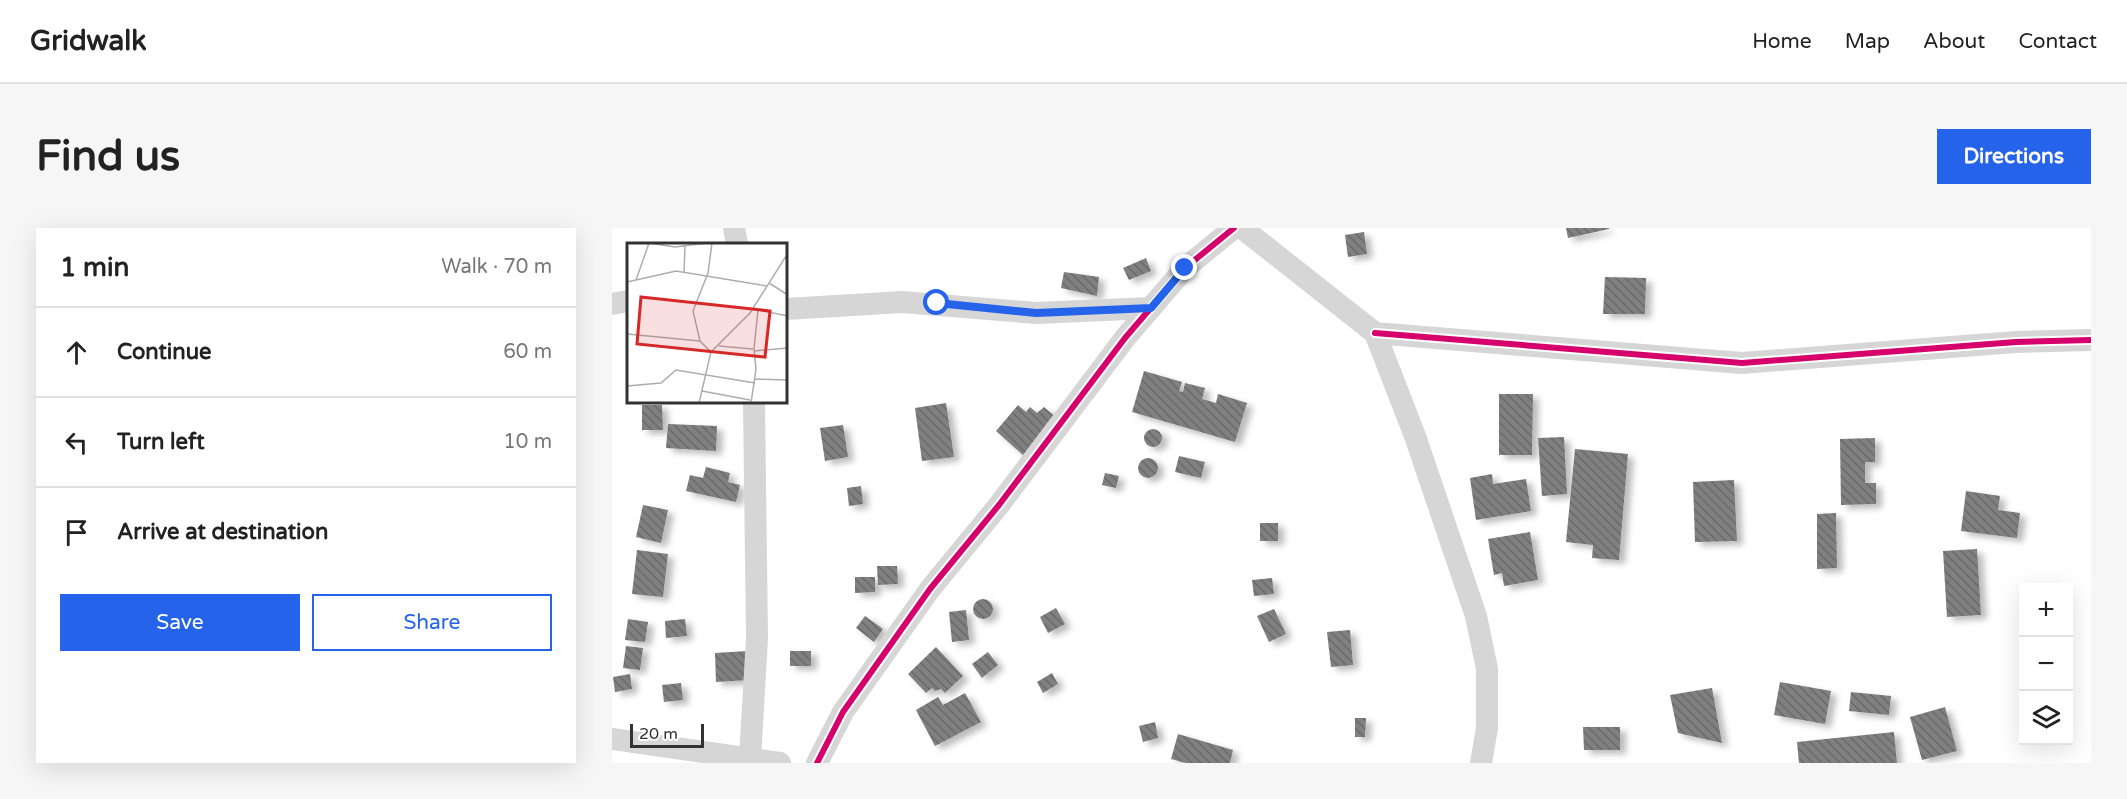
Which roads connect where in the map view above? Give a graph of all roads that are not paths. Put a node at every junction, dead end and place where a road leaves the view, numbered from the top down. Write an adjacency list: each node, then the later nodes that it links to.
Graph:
1 (734, 228): 4 (street)
2 (1234, 228): 7 (street)
3 (1242, 228): 9 (street)
4 (737, 243)
5 (627, 301): 6 (street)
6 (612, 304)
7 (1151, 308): 8 (street); 15 (street)
8 (788, 309)
9 (1375, 333): 10 (street); 16 (street)
10 (2091, 340)
11 (754, 404): 13 (street)
12 (612, 739): 13 (street)
13 (750, 758): 14 (street)
14 (780, 763)
15 (817, 763)
16 (1481, 763)

